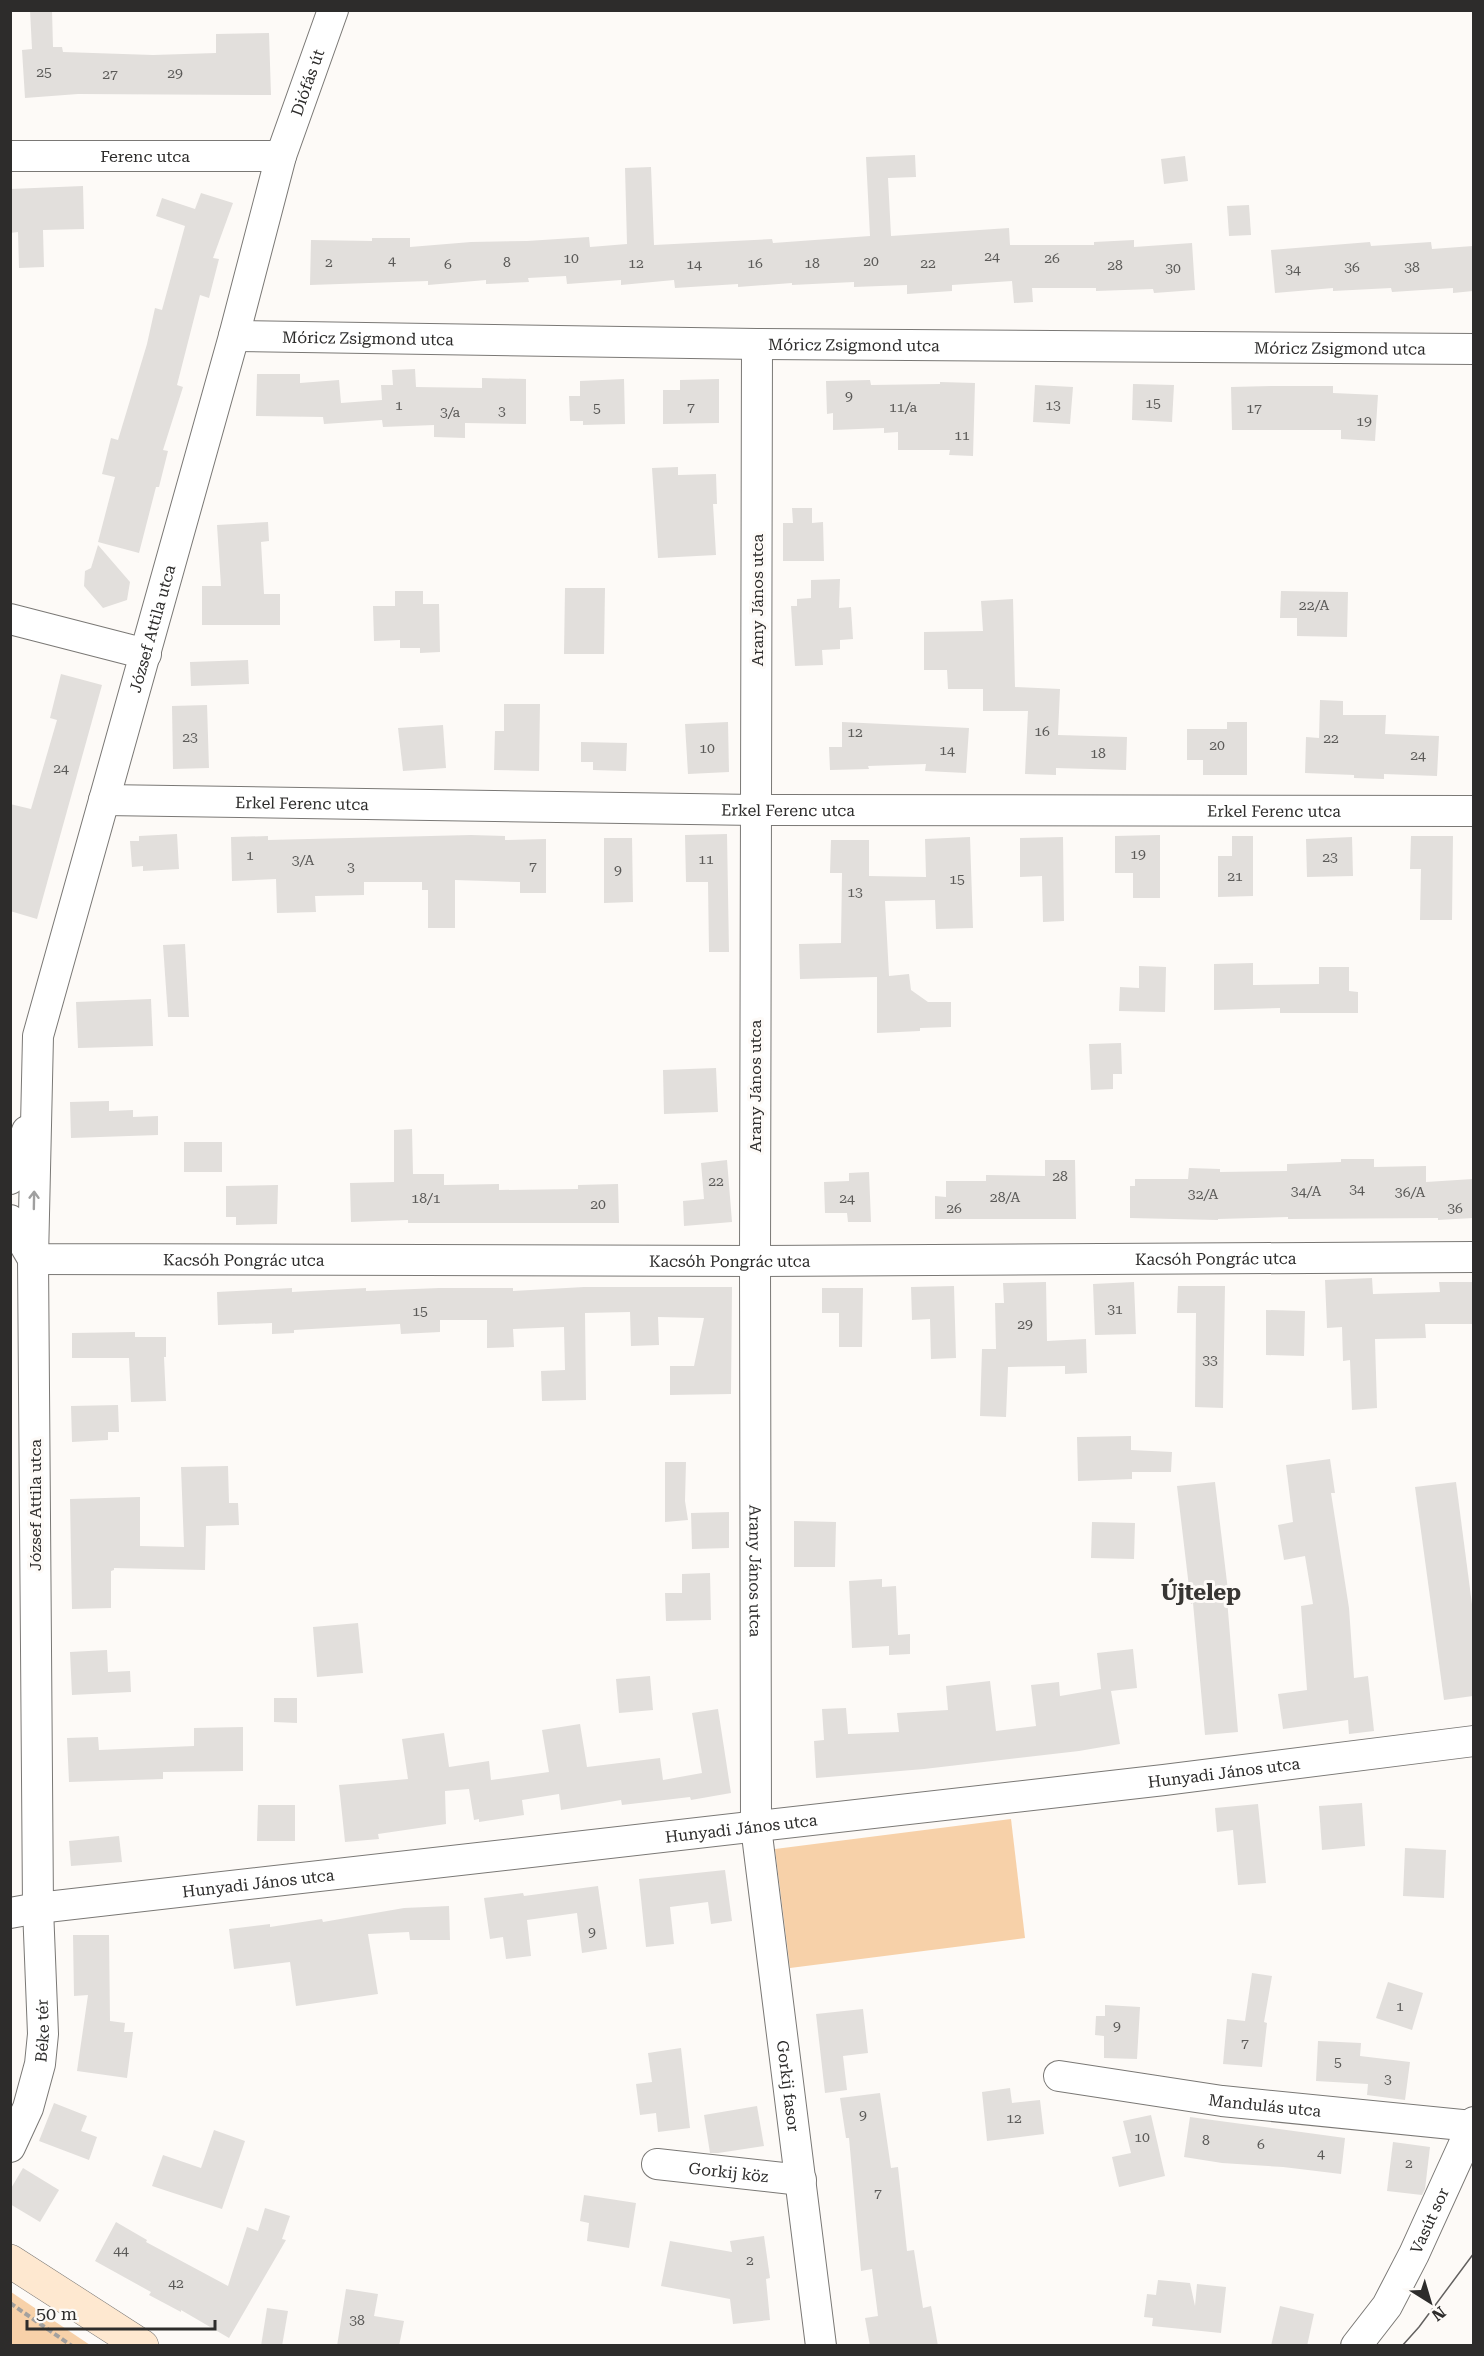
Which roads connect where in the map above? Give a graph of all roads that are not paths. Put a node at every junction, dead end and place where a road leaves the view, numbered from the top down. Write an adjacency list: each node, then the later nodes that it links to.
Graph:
1 (333, 10): 3 (street, Diófás út)
2 (10, 156): 3 (street, Ferenc utca)
3 (281, 156): 4 (street, József Attila utca)
4 (234, 336): 5 (street, Móricz Zsigmond utca); 8 (street, József Attila utca)
5 (757, 344): 6 (street, Móricz Zsigmond utca); 10 (street, Arany János utca)
6 (1473, 349)
7 (10, 620): 8 (street)
8 (146, 654): 9 (street, József Attila utca)
9 (104, 800): 10 (street, Erkel Ferenc utca); 12 (street, József Attila utca)
10 (756, 810): 11 (street, Erkel Ferenc utca); 17 (street, Arany János utca)
11 (1473, 811)
12 (36, 1102): 13 (street, József Attila utca); 16 (street, József Attila utca, one-way to 12)
13 (10, 1179)
14 (10, 1220): 16 (street)
15 (1473, 1257): 17 (street, Kacsóh Pongrác utca)
16 (33, 1259): 17 (street, Kacsóh Pongrác utca); 20 (street, József Attila utca)
17 (754, 1261): 19 (street, Arany János utca)
18 (1473, 1741): 19 (street, Hunyadi János utca)
19 (756, 1827): 20 (street, Hunyadi János utca); 25 (street, Gorkij fasor)
20 (24, 1911): 23 (street, Béke tér)
21 (1059, 2076): 22 (street, Mandulás utca)
22 (1473, 2124): 29 (street, Vasút sor)
23 (10, 2147)
24 (657, 2164): 25 (street, Gorkij köz)
25 (801, 2180): 28 (street, Gorkij fasor)
26 (10, 2260): 27 (street)
27 (142, 2346)
28 (821, 2346)
29 (1356, 2346)

